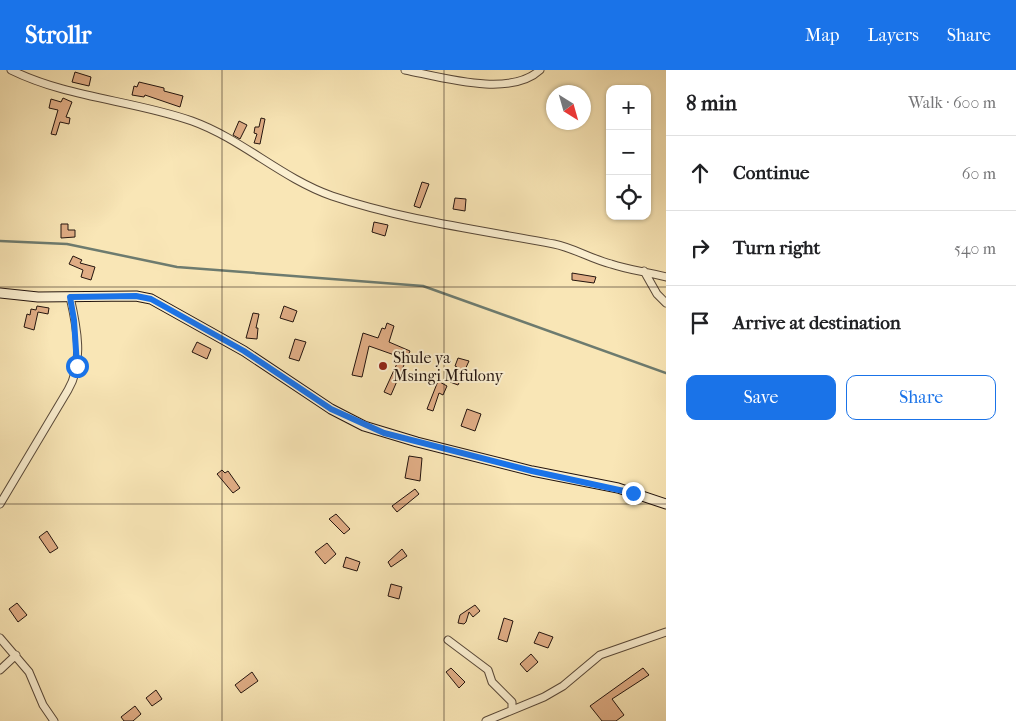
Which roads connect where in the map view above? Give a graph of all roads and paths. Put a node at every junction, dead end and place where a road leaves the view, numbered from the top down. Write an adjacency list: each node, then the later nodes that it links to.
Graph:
1 (10, 70): 4 (street)
2 (405, 70): 3 (street)
3 (540, 70)
4 (644, 271): 5 (street); 8 (street)
5 (666, 277)
6 (0, 293): 7 (street)
7 (70, 297): 9 (street); 10 (street)
8 (666, 303)
9 (0, 504)
10 (666, 504)
11 (666, 632): 16 (street)
12 (0, 638): 14 (street)
13 (448, 640): 16 (street)
14 (16, 655): 15 (street); 17 (street)
15 (0, 670)
16 (512, 710): 18 (street)
17 (54, 721)
18 (486, 721)

